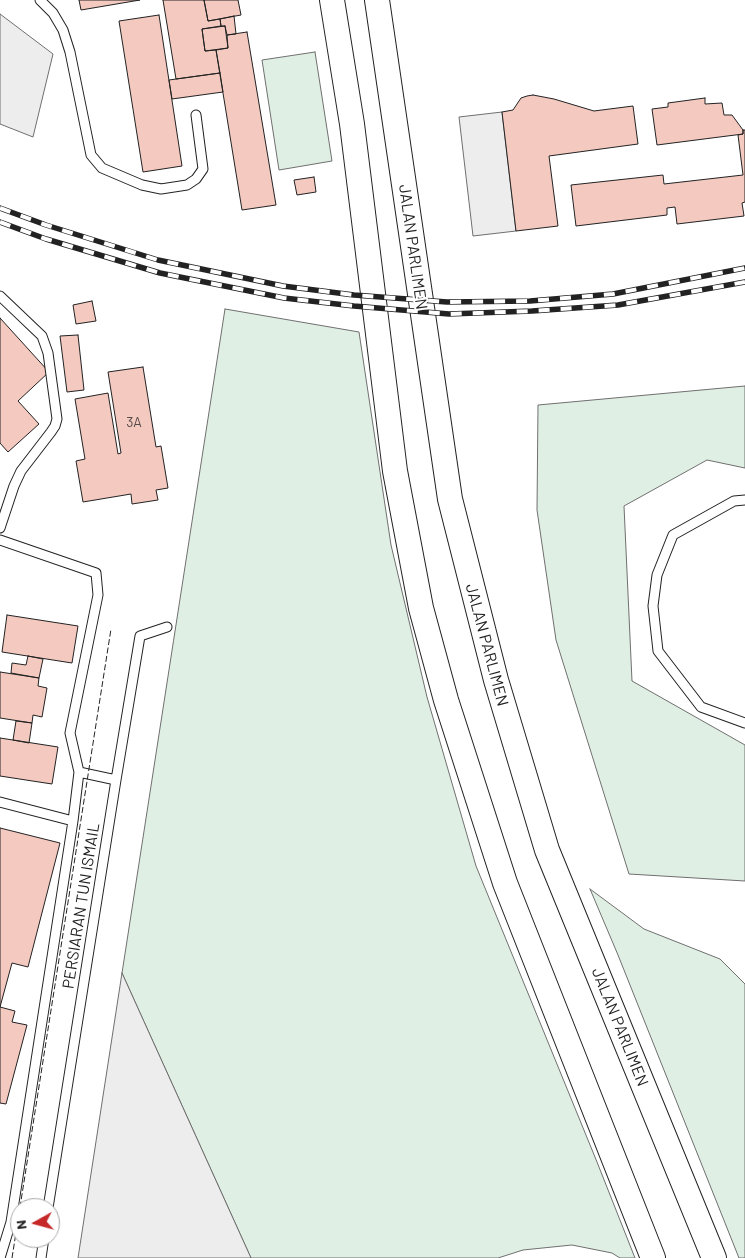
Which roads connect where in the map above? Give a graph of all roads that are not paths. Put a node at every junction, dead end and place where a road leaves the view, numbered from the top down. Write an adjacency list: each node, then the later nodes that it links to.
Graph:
1 (40, 0): 4 (lane)
2 (332, 0): 17 (street)
3 (377, 0): 18 (street, JALAN PARLIMEN)
4 (196, 116)
5 (0, 296): 7 (lane)
6 (745, 500): 10 (lane)
7 (0, 528)
8 (0, 540): 11 (lane)
9 (167, 627): 12 (lane, PERSIARAN TUN ISMAIL)
10 (745, 723)
11 (80, 772): 12 (lane); 14 (lane)
12 (116, 780): 15 (lane, PERSIARAN TUN ISMAIL)
13 (0, 802): 14 (lane)
14 (72, 821): 16 (lane)
15 (50, 1198)
16 (0, 1258)
17 (653, 1258)
18 (714, 1258)

